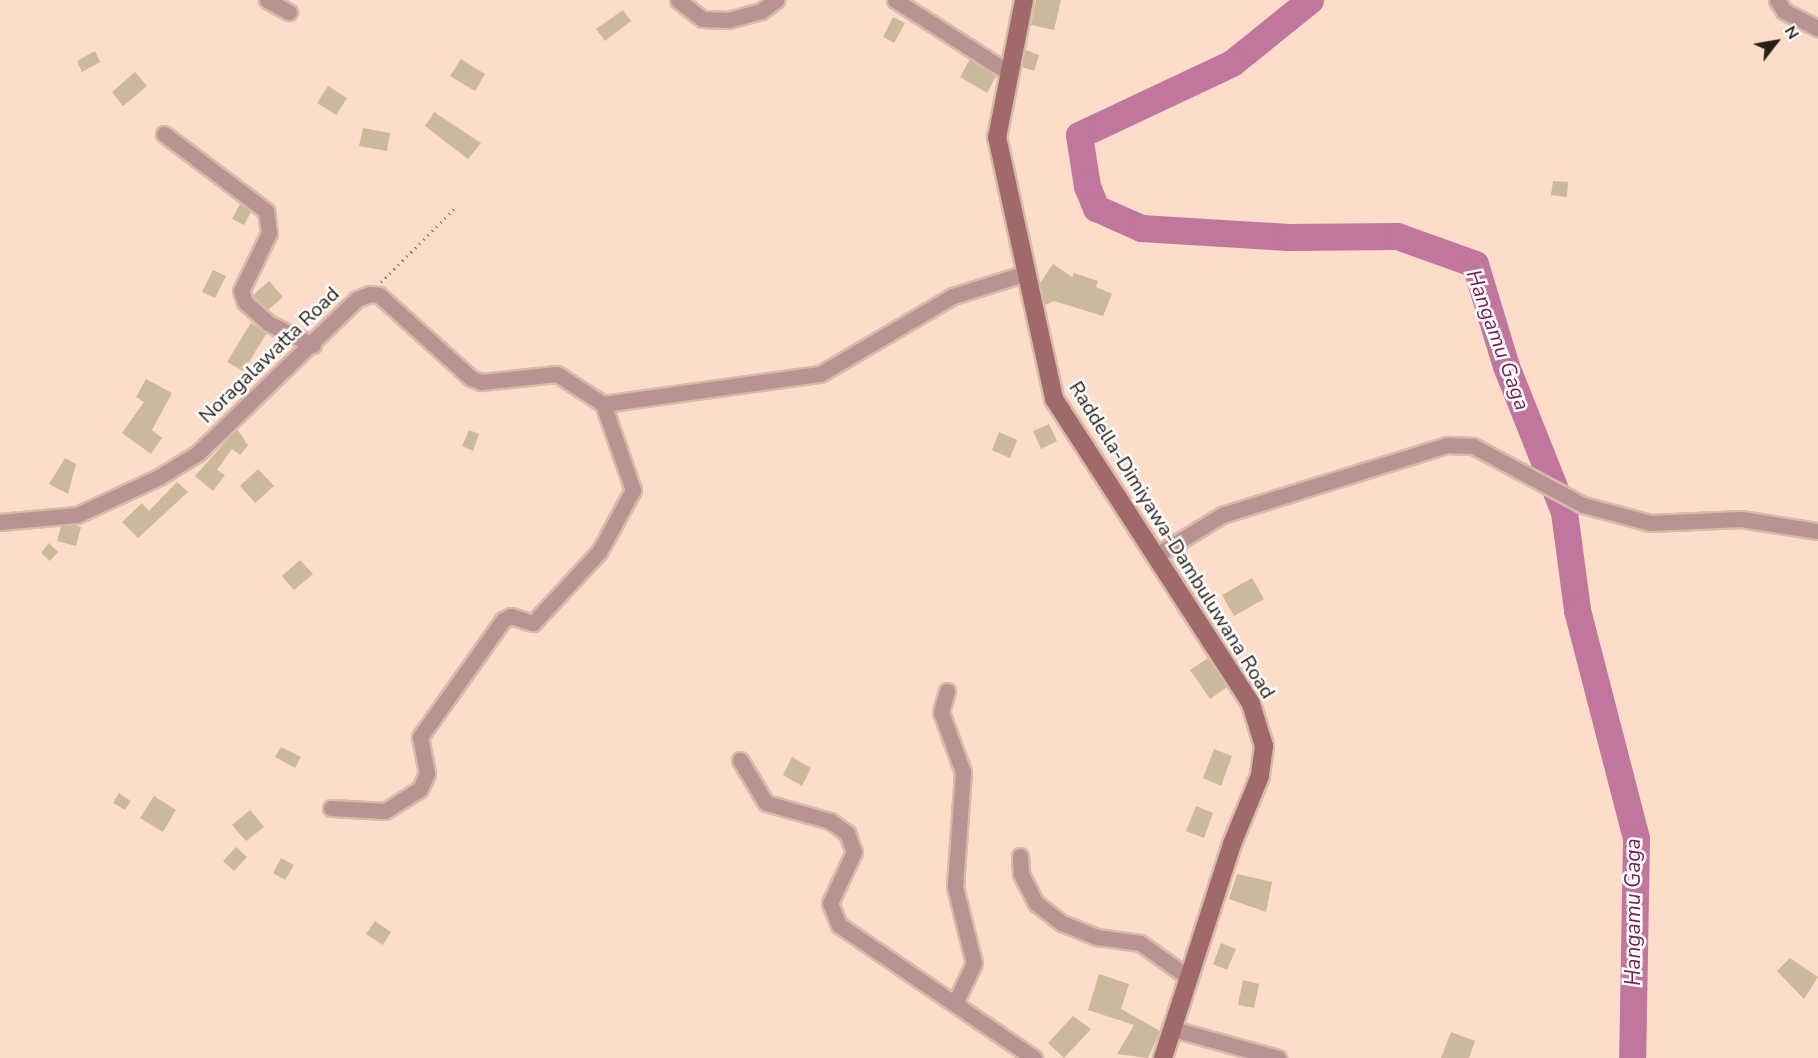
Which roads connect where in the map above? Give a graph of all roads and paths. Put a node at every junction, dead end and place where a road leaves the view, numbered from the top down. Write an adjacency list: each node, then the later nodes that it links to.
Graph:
1 (267, 0): 7 (street)
2 (678, 0): 3 (street)
3 (776, 0)
4 (895, 0): 9 (street)
5 (1024, 0): 9 (street, Raddella-Dimiyawa-Dambuluwana Road)
6 (1777, 0): 8 (street)
7 (289, 12)
8 (1818, 28)
9 (1006, 71): 12 (street, Raddella-Dimiyawa-Dambuluwana Road)
10 (164, 134): 14 (street)
11 (456, 207): 13 (path)
12 (1023, 274): 15 (street); 18 (street, Raddella-Dimiyawa-Dambuluwana Road)
13 (370, 294): 14 (street, Noragalawatta Road); 15 (street, Noragalawatta Road)
14 (313, 345): 16 (street, Noragalawatta Road)
15 (603, 404): 21 (street)
16 (0, 522)
17 (1818, 531): 18 (street)
18 (1155, 556): 23 (street, Raddella-Dimiyawa-Dambuluwana Road)
19 (947, 691): 24 (street)
20 (740, 760): 24 (street)
21 (331, 808)
22 (1020, 856): 23 (street)
23 (1188, 977): 25 (street, Raddella-Dimiyawa-Dambuluwana Road)
24 (955, 1003): 26 (street)
25 (1173, 1029): 27 (street, Raddella-Dimiyawa-Dambuluwana Road); 28 (street)
26 (1034, 1058)
27 (1163, 1058)
28 (1278, 1058)

